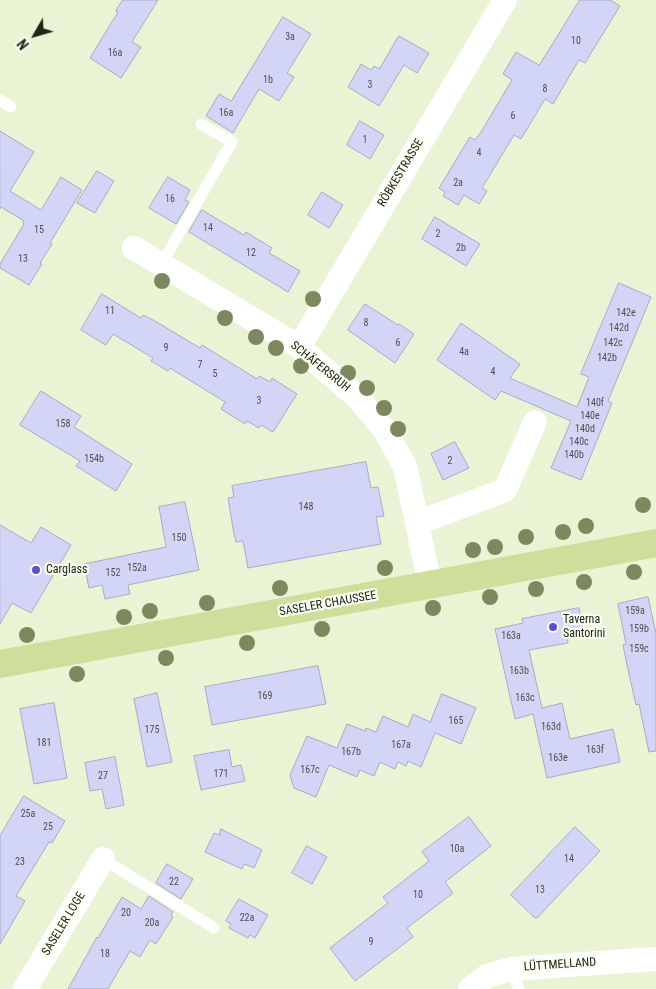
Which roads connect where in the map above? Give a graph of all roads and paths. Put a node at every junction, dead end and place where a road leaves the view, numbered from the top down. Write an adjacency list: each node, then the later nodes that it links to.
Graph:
1 (505, 0): 7 (street, RÖBKESTRASSE)
2 (0, 100): 3 (lane)
3 (11, 107)
4 (201, 124): 6 (lane)
5 (134, 248): 6 (street, SCHÄFERSRUH)
6 (161, 265): 7 (street, SCHÄFERSRUH)
7 (299, 347): 9 (street, SCHÄFERSRUH)
8 (535, 422): 9 (street)
9 (418, 523): 11 (street, SCHÄFERSRUH)
10 (656, 543): 11 (main road, SASELER CHAUSSEE)
11 (430, 585): 12 (main road, SASELER CHAUSSEE)
12 (0, 664)
13 (103, 859): 14 (lane); 17 (street, SASELER LOGE)
14 (214, 928)
15 (656, 959): 16 (street, LÜTTMELLAND)
16 (515, 979): 18 (street, LÜTTMELLAND)
17 (25, 989)
18 (470, 989)

